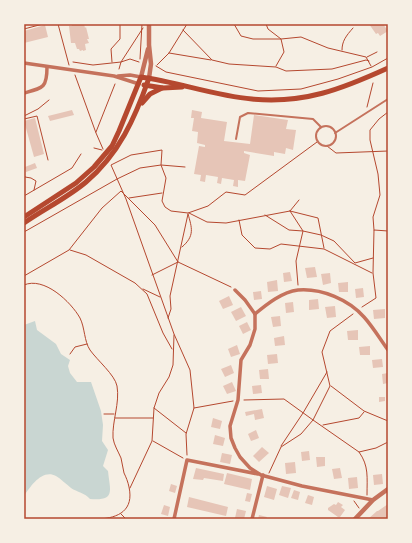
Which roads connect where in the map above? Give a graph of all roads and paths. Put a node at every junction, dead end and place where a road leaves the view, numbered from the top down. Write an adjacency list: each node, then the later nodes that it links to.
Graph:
1 (42, 24): 11 (path)
2 (58, 24): 33 (path)
3 (120, 24): 23 (path)
4 (142, 24): 9 (path)
5 (149, 24): 14 (street)
6 (187, 24): 12 (path)
7 (234, 24): 13 (path)
8 (266, 24): 13 (path)
9 (142, 28): 24 (path); 25 (path)
10 (352, 28): 15 (path)
11 (24, 29)
12 (184, 30): 17 (path); 20 (path)
13 (281, 39): 15 (path); 29 (path)
14 (149, 45): 25 (street); 27 (street)
15 (342, 51): 18 (path)
16 (377, 52): 18 (path)
17 (169, 53): 20 (path); 27 (path)
18 (366, 57): 21 (path)
19 (388, 58): 30 (path)
20 (212, 60): 29 (path)
21 (369, 61): 29 (path); 30 (path)
22 (73, 62): 23 (path)
23 (112, 62): 24 (path)
24 (121, 62): 25 (path); 32 (path)
25 (142, 62): 36 (street)
26 (24, 63): 28 (street)
27 (154, 65): 30 (path); 37 (street)
28 (47, 67): 33 (street); 44 (street)
29 (276, 67)
30 (372, 67)
31 (388, 68): 42 (main road)
32 (119, 69)
33 (69, 70): 35 (street)
34 (75, 75): 53 (path)
35 (114, 76): 36 (street); 40 (street)
36 (141, 77): 37 (main road); 40 (main road)
37 (149, 78): 41 (main road); 42 (main road)
38 (373, 83): 49 (path)
39 (115, 84): 53 (path)
40 (139, 84): 41 (main road); 76 (main road)
41 (146, 85): 43 (main road); 47 (main road)
42 (185, 86): 43 (main road)
43 (162, 88): 47 (main road)
44 (24, 92)
45 (388, 99): 49 (lane)
46 (49, 100): 50 (path)
47 (140, 105): 78 (main road)
48 (388, 112): 59 (path)
49 (365, 114): 54 (lane)
50 (24, 116)
51 (24, 119): 62 (path)
52 (321, 127): 54 (lane); 55 (lane); 56 (lane)
53 (96, 133): 58 (path)
54 (336, 133): 57 (lane)
55 (236, 139)
56 (317, 142): 57 (lane); 74 (path)
57 (327, 146): 59 (path)
58 (94, 148)
59 (373, 151): 60 (path); 79 (path)
60 (388, 151)
61 (80, 154): 67 (path)
62 (48, 160)
63 (161, 165): 64 (path); 66 (path); 66 (path); 69 (path)
64 (185, 167)
65 (24, 174): 67 (path)
66 (117, 179): 68 (path); 82 (path)
67 (34, 191): 70 (path)
68 (121, 191): 71 (path); 87 (path); 92 (path)
69 (162, 193): 71 (path); 74 (path)
70 (24, 196)
71 (129, 198): 89 (path)
72 (299, 200): 73 (path)
73 (290, 211): 75 (path); 80 (path); 83 (path)
74 (188, 213): 77 (path); 85 (path); 85 (path)
75 (265, 215): 77 (path); 80 (path)
76 (24, 217)
77 (239, 220): 84 (path)
78 (24, 223)
79 (374, 230): 81 (path); 88 (path)
80 (303, 231): 83 (path); 84 (path)
81 (388, 231)
82 (24, 232)
83 (321, 235): 86 (path); 90 (path)
84 (300, 246): 86 (path); 97 (path)
85 (181, 248): 89 (path)
86 (324, 249): 90 (path)
87 (69, 250): 93 (path); 95 (path)
88 (373, 258): 90 (path); 91 (path)
89 (178, 262): 92 (path); 96 (path); 101 (path)
90 (355, 263): 91 (path)
91 (373, 273): 99 (path)
92 (152, 275): 98 (path)
93 (24, 276)
94 (24, 285): 103 (path)
95 (143, 288): 98 (path); 105 (path)
96 (235, 290): 100 (street)
97 (298, 290): 99 (street); 100 (street)
98 (160, 297): 101 (path)
99 (357, 311): 104 (street); 107 (path)
100 (255, 314): 109 (street)
101 (168, 318): 102 (path)
102 (174, 334): 105 (path); 111 (path)
103 (87, 344): 106 (path); 115 (path)
104 (388, 350)
105 (173, 351): 110 (path)
106 (70, 354)
107 (327, 372): 108 (path); 113 (path)
108 (330, 386): 112 (path); 118 (path)
109 (238, 400): 111 (path); 113 (path); 127 (street)
110 (154, 408): 117 (path); 121 (path)
111 (194, 408): 121 (path)
112 (364, 411): 119 (path); 120 (path)
113 (303, 413): 118 (path); 124 (path)
114 (104, 414): 115 (path)
115 (115, 414): 116 (path)
116 (114, 418): 117 (path); 128 (path)
117 (154, 418): 122 (path)
118 (313, 420): 120 (path); 124 (path)
119 (388, 421)
120 (321, 425): 125 (path)
121 (186, 434): 126 (path)
122 (152, 441): 126 (path); 128 (path)
123 (388, 442): 125 (path)
124 (281, 446): 127 (path)
125 (359, 452): 131 (path)
126 (187, 460): 127 (street); 137 (street)
127 (264, 476): 130 (street); 138 (street)
128 (129, 488): 134 (path)
129 (388, 489): 132 (street)
130 (350, 495): 131 (street); 133 (path)
131 (367, 499): 132 (street)
132 (372, 500): 133 (street)
133 (362, 512): 139 (street)
134 (121, 514): 135 (path); 136 (path)
135 (100, 519)
136 (126, 519)
137 (174, 519)
138 (252, 519)
139 (355, 519)

